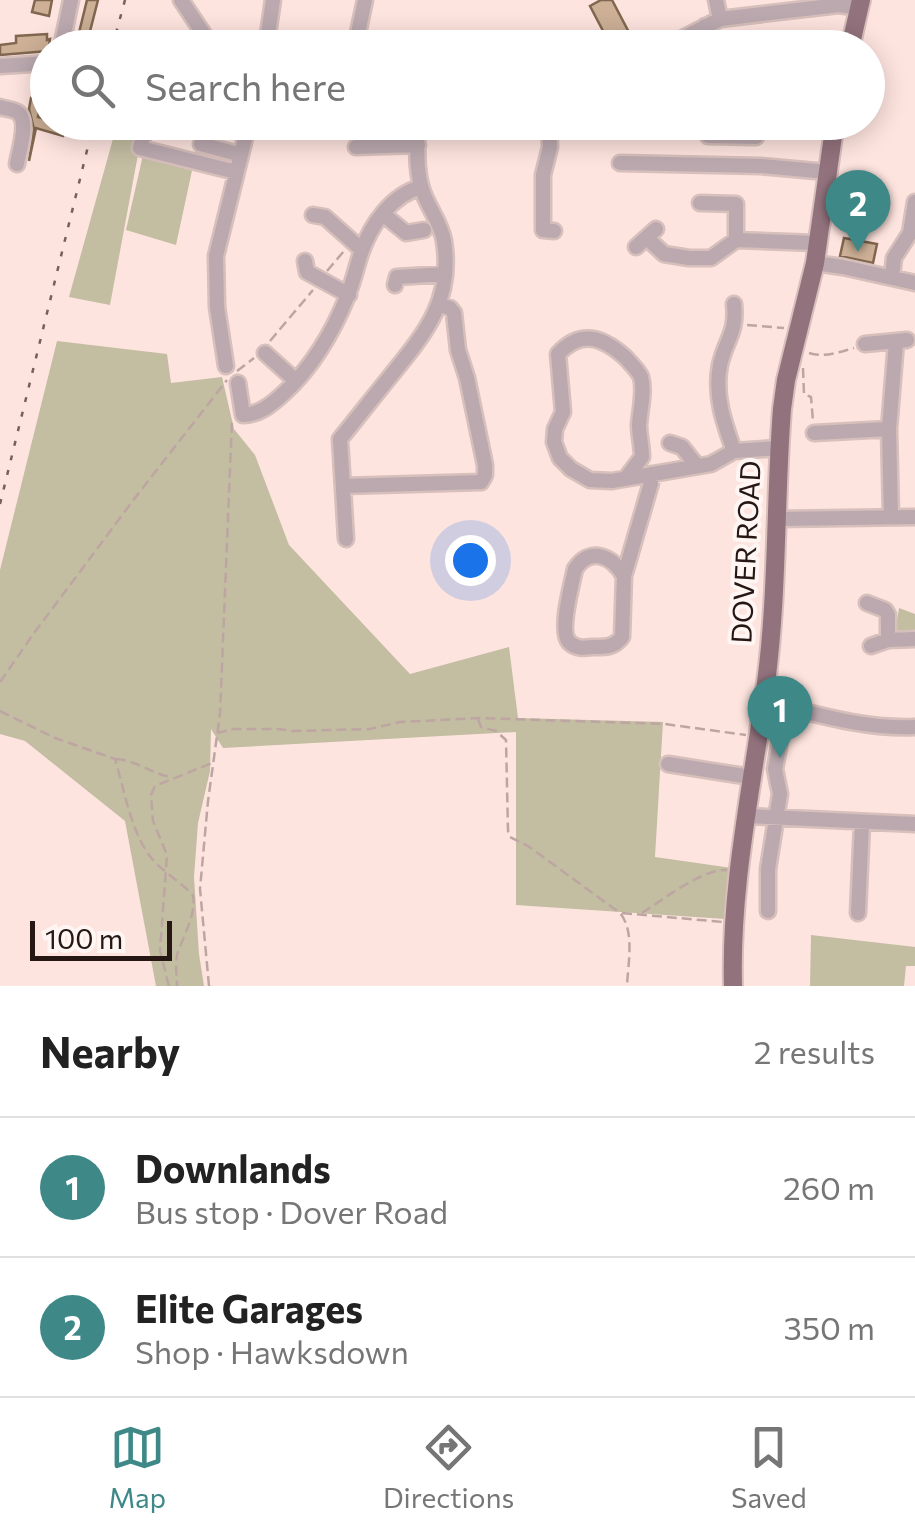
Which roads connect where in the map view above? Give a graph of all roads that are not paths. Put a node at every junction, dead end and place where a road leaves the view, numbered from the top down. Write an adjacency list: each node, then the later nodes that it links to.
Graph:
1 (71, 0): 9 (street)
2 (182, 0): 10 (street)
3 (272, 0): 11 (street)
4 (365, 0): 12 (street)
5 (716, 0): 7 (street)
6 (860, 4): 7 (street); 15 (main road)
7 (720, 19): 8 (street)
8 (705, 26): 13 (street); 14 (street)
9 (65, 30)
10 (201, 30)
11 (268, 30)
12 (359, 30)
13 (698, 30)
14 (705, 30)
15 (854, 30)
16 (30, 64): 17 (street)
17 (0, 66)
18 (0, 107): 27 (street)
19 (142, 140): 30 (street)
20 (244, 140): 28 (street)
21 (418, 140): 25 (street)
22 (549, 140): 38 (street)
23 (832, 140): 31 (main road, DOVER ROAD)
24 (201, 144): 28 (street)
25 (418, 145): 26 (street); 32 (street)
26 (356, 147)
27 (14, 154)
28 (241, 154): 30 (street)
29 (620, 163): 31 (street)
30 (236, 172): 54 (street)
31 (826, 172): 41 (main road, DOVER ROAD)
32 (422, 187): 35 (street); 45 (street)
33 (915, 202): 46 (street)
34 (700, 203): 39 (street)
35 (383, 214): 37 (street); 42 (street)
36 (313, 215): 42 (street)
37 (424, 230)
38 (554, 232)
39 (737, 233): 40 (street); 41 (street)
40 (646, 238)
41 (816, 243): 44 (main road, DOVER ROAD)
42 (357, 246): 49 (street)
43 (305, 260): 49 (street)
44 (815, 263): 46 (street); 58 (main road, DOVER ROAD)
45 (445, 274): 48 (street); 51 (street)
46 (892, 277): 47 (street)
47 (915, 283)
48 (395, 285)
49 (349, 295): 54 (street)
50 (734, 304): 59 (street)
51 (440, 305): 64 (street); 64 (street)
52 (865, 344): 55 (street)
53 (265, 353): 54 (street)
54 (296, 380)
55 (888, 429): 56 (street); 65 (street)
56 (825, 438)
57 (670, 443): 61 (street)
58 (779, 448): 59 (street); 67 (main road, DOVER ROAD)
59 (734, 451): 61 (street)
60 (642, 456): 62 (street); 63 (street); 63 (street)
61 (704, 465): 62 (street)
62 (655, 474): 63 (street); 69 (street)
63 (626, 478)
64 (342, 486): 68 (street)
65 (891, 516): 66 (street); 67 (street)
66 (915, 517)
67 (777, 519): 78 (main road, DOVER ROAD)
68 (346, 538)
69 (624, 576): 69 (street)
70 (867, 603): 71 (street)
71 (888, 640): 72 (street); 73 (street)
72 (915, 640)
73 (871, 646)
74 (789, 687): 75 (street)
75 (785, 716): 76 (street); 80 (street)
76 (915, 728)
77 (668, 764): 78 (street)
78 (752, 777): 79 (main road, DOVER ROAD)
79 (746, 816): 80 (street); 85 (main road, DOVER ROAD)
80 (775, 818): 81 (street); 83 (street)
81 (862, 822): 82 (street); 84 (street)
82 (915, 824)
83 (768, 911)
84 (858, 913)
85 (733, 986)

